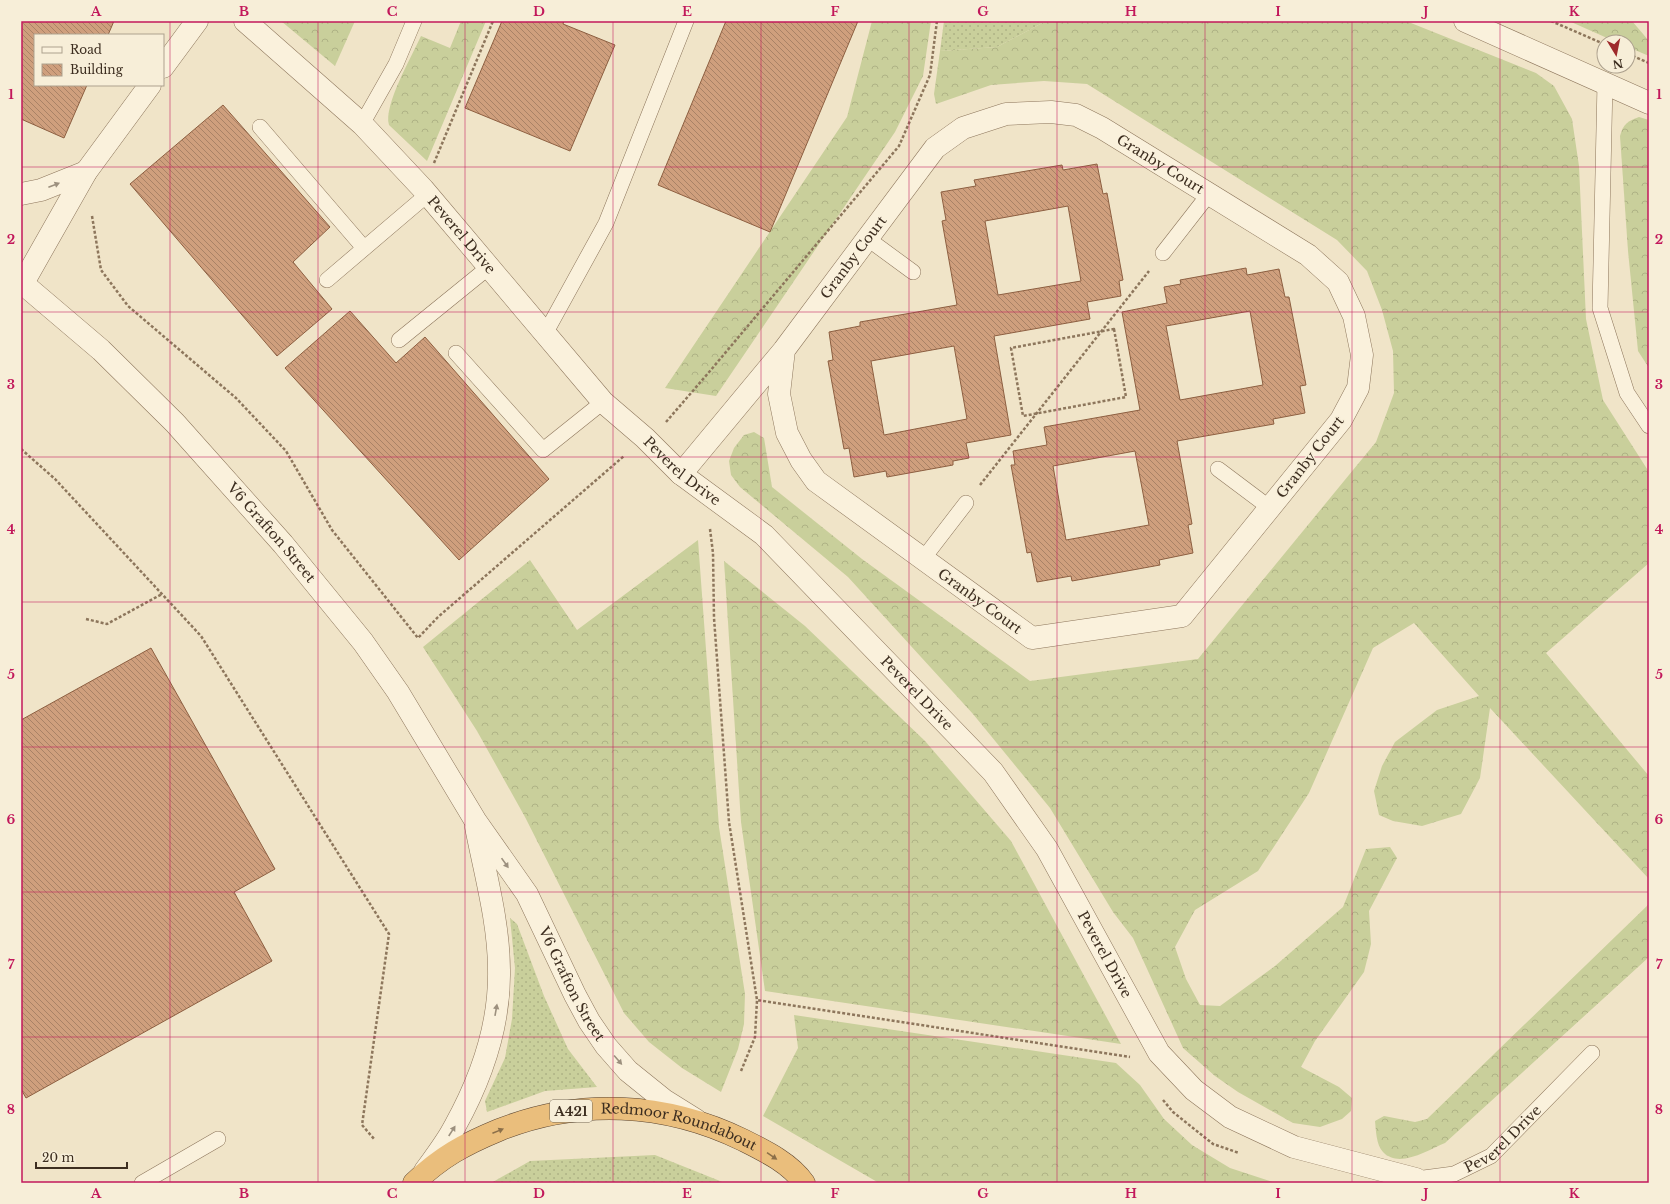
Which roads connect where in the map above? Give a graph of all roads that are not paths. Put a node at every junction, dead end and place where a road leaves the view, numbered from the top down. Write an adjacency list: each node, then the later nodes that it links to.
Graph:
1 (197, 21): 6 (street)
2 (245, 21): 10 (street, Peverel Drive)
3 (414, 21): 10 (lane)
4 (686, 21): 23 (lane)
5 (1465, 21): 7 (street)
6 (164, 66)
7 (1605, 83): 9 (street); 28 (lane)
8 (149, 86): 12 (street)
9 (1649, 103)
10 (362, 124): 13 (street, Peverel Drive)
11 (260, 127): 17 (lane)
12 (86, 172): 14 (street, one-way to 12); 22 (street)
13 (426, 191): 17 (lane); 19 (street, Peverel Drive)
14 (21, 194)
15 (1209, 194): 16 (street, Granby Court); 18 (lane); 32 (street, Granby Court)
16 (868, 239): 20 (lane); 25 (street, Granby Court)
17 (364, 248): 21 (lane)
18 (1163, 253)
19 (489, 267): 23 (street, Peverel Drive); 24 (lane)
20 (913, 272)
21 (327, 280)
22 (22, 282): 34 (street, V6 Grafton Street)
23 (545, 334): 27 (street, Peverel Drive)
24 (399, 340)
25 (784, 350): 30 (street, Granby Court); 33 (street, Granby Court)
26 (456, 353): 27 (lane)
27 (603, 402): 30 (street, Peverel Drive)
28 (1649, 426)
29 (1218, 469): 32 (lane)
30 (681, 474): 40 (street, Peverel Drive)
31 (966, 503): 33 (lane)
32 (1270, 508): 33 (street, Granby Court)
33 (923, 559)
34 (475, 820): 36 (street, V6 Grafton Street, one-way to 36); 39 (street, V6 Grafton Street, one-way to 34)
35 (1592, 1053): 40 (lane, Peverel Drive)
36 (699, 1122): 38 (highway, Redmoor Roundabout / A421, one-way to 38); 39 (highway, Redmoor Roundabout / A421, one-way to 36)
37 (218, 1139): 41 (lane)
38 (800, 1178): 42 (highway, Redmoor Roundabout)
39 (418, 1179)
40 (1416, 1179)
41 (142, 1183)
42 (821, 1183)

